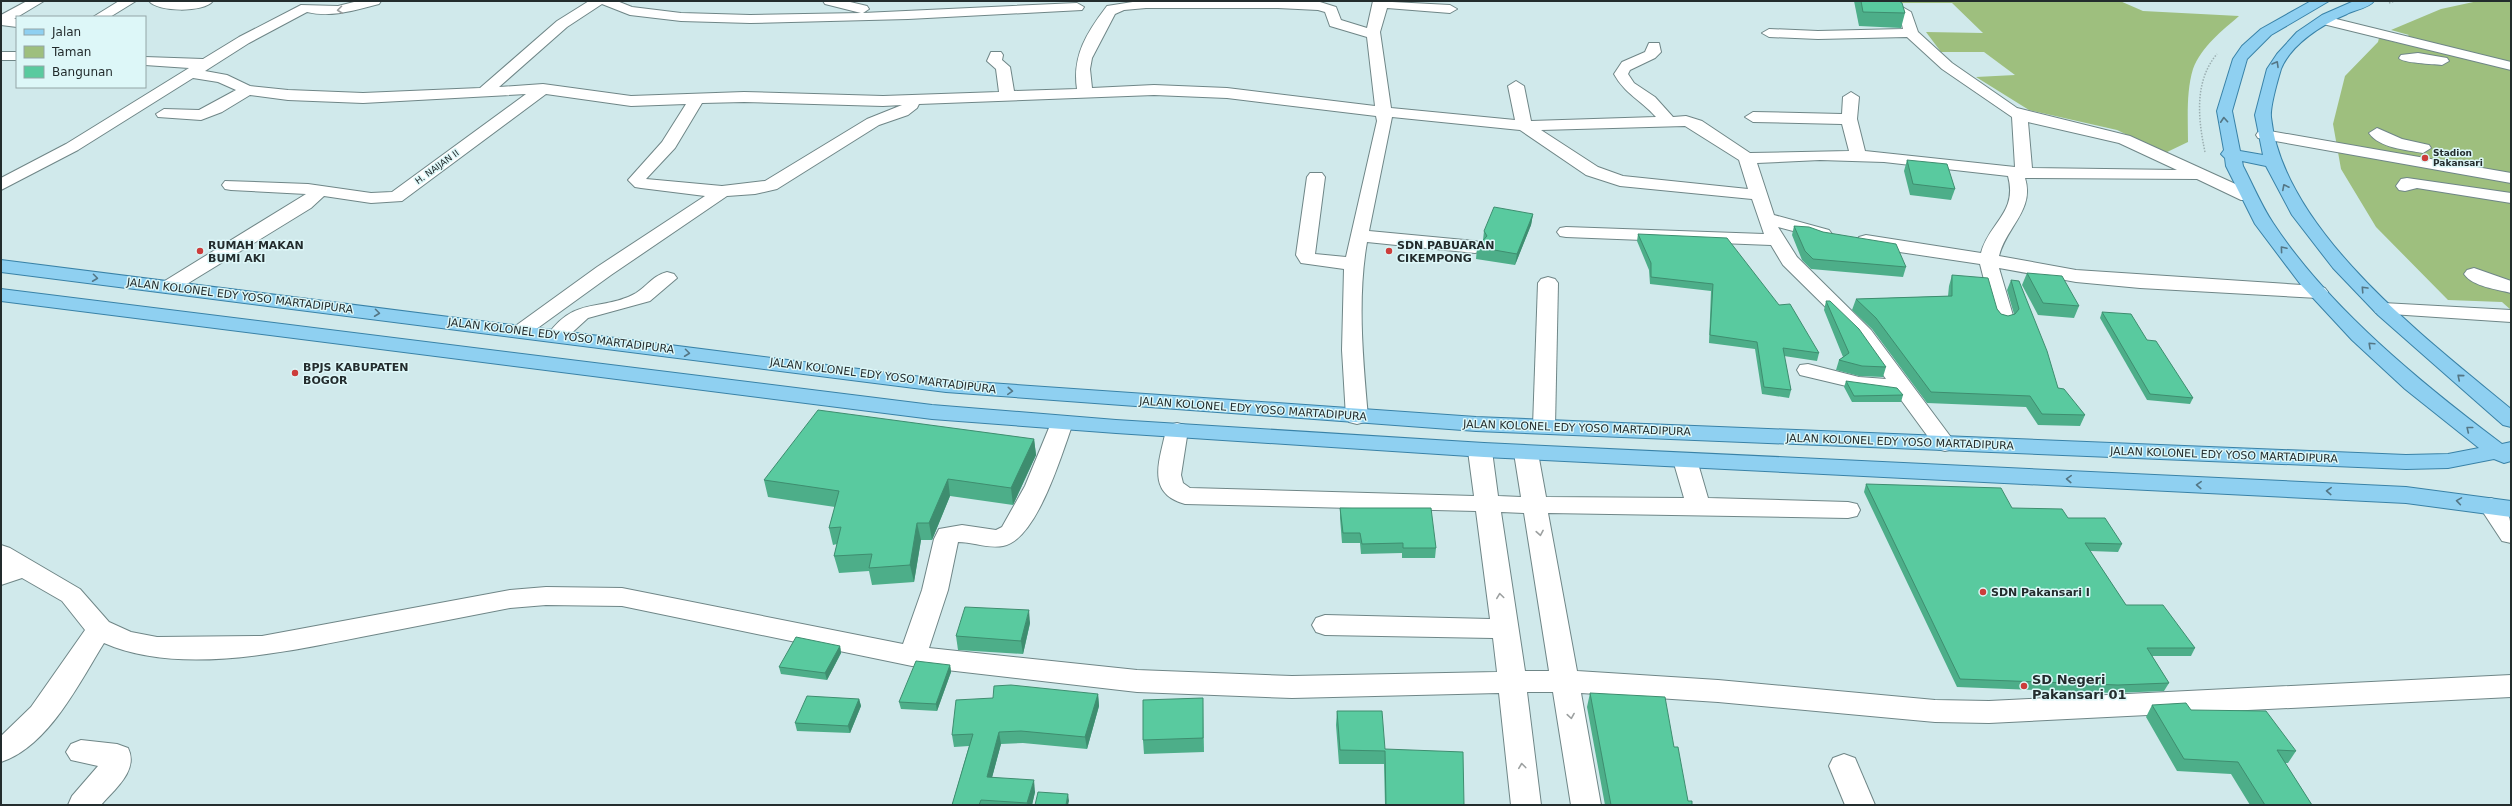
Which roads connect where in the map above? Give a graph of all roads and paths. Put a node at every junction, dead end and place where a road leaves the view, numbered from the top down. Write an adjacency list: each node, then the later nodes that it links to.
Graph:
1 (37, 1): 26 (street)
2 (156, 1): 3 (street)
3 (206, 1)
4 (374, 1): 15 (street, one-way to 15)
5 (598, 1): 43 (street)
6 (605, 1): 22 (street)
7 (830, 1): 23 (street)
8 (1188, 1): 29 (street); 44 (street)
9 (1881, 1): 27 (street)
10 (2322, 1): 60 (main road, one-way to 10)
11 (2395, 1): 13 (path)
12 (1380, 2): 19 (street); 29 (street)
13 (2376, 3): 25 (main road)
14 (129, 4): 20 (street); 21 (street)
15 (305, 5): 36 (street)
16 (697, 5): 22 (street)
17 (805, 5): 24 (street)
18 (1077, 7): 23 (street)
19 (1450, 9)
20 (102, 16)
21 (111, 16)
22 (676, 16): 24 (street)
23 (874, 16): 24 (street)
24 (791, 17)
25 (2324, 20): 37 (street); 57 (main road, one-way to 25)
26 (16, 23)
27 (1911, 32): 28 (street); 51 (street)
28 (1769, 33)
29 (1373, 34): 49 (street)
30 (1654, 46): 54 (street)
31 (996, 55): 45 (street)
32 (1, 56): 33 (street)
33 (16, 56)
34 (2406, 58): 39 (street)
35 (146, 61): 36 (street)
36 (205, 64): 38 (street)
37 (2511, 66)
38 (191, 73): 42 (street); 69 (street)
39 (2511, 79)
40 (1516, 86): 55 (street)
41 (543, 89): 43 (street); 47 (street); 72 (street, H. NAIJAN II)
42 (247, 90): 43 (street); 50 (street)
43 (485, 90)
44 (1085, 92): 45 (street); 49 (street)
45 (1007, 96): 48 (street)
46 (1851, 97): 53 (street)
47 (696, 100): 48 (street); 73 (street)
48 (921, 100): 73 (street)
49 (1386, 112): 55 (street); 79 (street)
50 (164, 114)
51 (2020, 115): 65 (street); 66 (street)
52 (1753, 117): 53 (street)
53 (1849, 119): 61 (street)
54 (1668, 121): 55 (street); 62 (street)
55 (1524, 126): 59 (street)
56 (2377, 133): 64 (street)
57 (2264, 135): 63 (main road); 68 (street)
58 (1625, 138): 59 (street)
59 (1544, 139): 74 (street)
60 (2229, 154): 63 (main road); 75 (main road)
61 (1858, 156): 62 (street); 65 (street)
62 (1747, 158): 74 (street)
63 (2272, 162): 93 (main road, one-way to 63)
64 (2511, 163)
65 (2020, 172): 66 (street); 82 (street)
66 (2200, 175): 75 (street)
67 (1316, 177): 83 (street)
68 (2511, 178)
69 (1, 185)
70 (231, 185): 72 (street, H. NAIJAN II)
71 (2405, 186): 76 (street)
72 (316, 190): 89 (street)
73 (722, 192): 96 (street)
74 (1759, 195): 77 (street)
75 (2247, 196): 91 (main road, one-way to 75)
76 (2511, 198)
77 (1768, 219): 80 (street); 82 (street)
78 (1566, 232): 80 (street)
79 (1359, 236): 81 (street); 83 (street)
80 (1775, 240): 99 (street)
81 (1475, 247)
82 (1989, 260): 91 (street); 95 (street)
83 (1354, 264): 100 (street)
84 (1, 266): 85 (main road, JALAN KOLONEL EDY YOSO MARTADIPURA)
85 (61, 274): 89 (main road, JALAN KOLONEL EDY YOSO MARTADIPURA, one-way to 89); 92 (main road)
86 (2474, 274): 90 (street)
87 (667, 278): 97 (street)
88 (1548, 283): 105 (street)
89 (170, 286): 96 (main road, JALAN KOLONEL EDY YOSO MARTADIPURA, one-way to 96)
90 (2511, 287)
91 (2318, 292): 110 (main road, one-way to 91)
92 (10, 296): 102 (main road)
93 (2383, 309): 94 (street); 101 (main road, one-way to 93)
94 (2511, 316)
95 (2004, 319)
96 (521, 331): 97 (main road, JALAN KOLONEL EDY YOSO MARTADIPURA)
97 (557, 336): 100 (main road, JALAN KOLONEL EDY YOSO MARTADIPURA, one-way to 100)
98 (1808, 370): 99 (street)
99 (1904, 387): 107 (street)
100 (1357, 417): 103 (main road, JALAN KOLONEL EDY YOSO MARTADIPURA)
101 (2511, 420)
102 (1062, 423): 106 (main road); 122 (street)
103 (1476, 424): 104 (main road, JALAN KOLONEL EDY YOSO MARTADIPURA); 108 (main road)
104 (1521, 426): 105 (main road, JALAN KOLONEL EDY YOSO MARTADIPURA); 109 (main road)
105 (1544, 426): 107 (main road, JALAN KOLONEL EDY YOSO MARTADIPURA)
106 (1177, 430): 108 (main road); 112 (street)
107 (1945, 444): 110 (main road, JALAN KOLONEL EDY YOSO MARTADIPURA)
108 (1480, 451): 109 (main road); 112 (street)
109 (1526, 453): 111 (main road); 113 (street)
110 (2506, 454)
111 (1685, 460): 114 (street); 115 (main road, one-way to 111)
112 (1486, 503): 113 (street); 121 (street, one-way to 112)
113 (1536, 505): 114 (street); 124 (street, one-way to 124)
114 (1698, 506): 116 (street)
115 (2501, 508): 117 (street)
116 (1848, 510)
117 (2511, 535)
118 (8, 566): 120 (street)
119 (1325, 625): 121 (street)
120 (99, 629): 122 (street); 126 (street)
121 (1505, 629): 123 (street)
122 (912, 656): 123 (street)
123 (1512, 681): 124 (street); 130 (street, one-way to 123)
124 (1566, 681): 125 (street); 131 (street, one-way to 131)
125 (2511, 686)
126 (1, 750)
127 (81, 752): 129 (street)
128 (1844, 766): 132 (street)
129 (83, 805)
130 (1526, 805)
131 (1586, 805)
132 (1860, 805)

